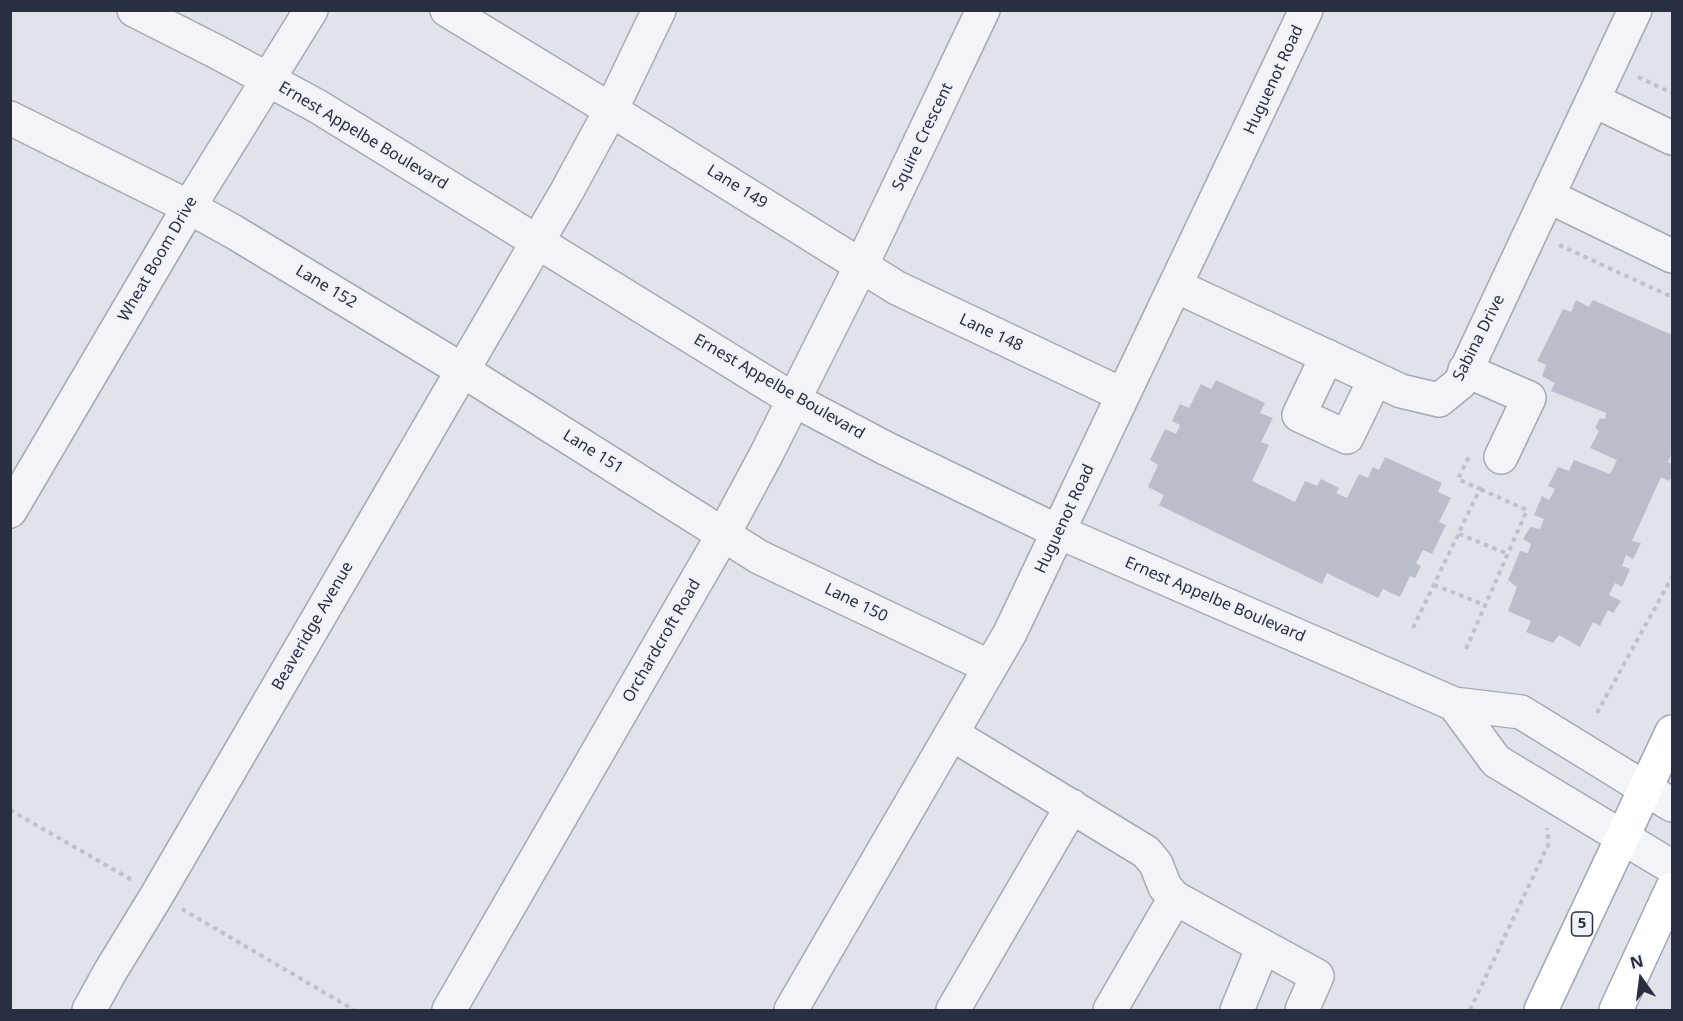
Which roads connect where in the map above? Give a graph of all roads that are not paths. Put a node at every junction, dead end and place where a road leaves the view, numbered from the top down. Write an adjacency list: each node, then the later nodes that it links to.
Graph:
1 (134, 10): 8 (street, Ernest Appelbe Boulevard)
2 (311, 10): 8 (street, Wheat Boom Drive)
3 (447, 10): 10 (street, Lane 149)
4 (659, 10): 10 (street)
5 (983, 10): 17 (street, Squire Crescent)
6 (1306, 10): 18 (street, Huguenot Road)
7 (1635, 10): 9 (street, Sabina Drive)
8 (268, 80): 14 (street, Wheat Boom Drive); 15 (street, Ernest Appelbe Boulevard)
9 (1593, 100): 12 (street); 13 (street, Sabina Drive)
10 (611, 110): 15 (street); 17 (street, Lane 149)
11 (10, 118): 14 (street, Lane 152)
12 (1672, 138)
13 (1548, 196): 16 (street); 21 (street, Sabina Drive)
14 (189, 207): 20 (street, Lane 152); 26 (street, Wheat Boom Drive)
15 (537, 241): 20 (street, Beaveridge Avenue); 24 (street, Ernest Appelbe Boulevard)
16 (1672, 256)
17 (862, 264): 23 (street, Lane 148); 24 (street, Orchardcroft Road)
18 (1176, 286): 19 (street, Sabina Drive); 23 (street, Huguenot Road)
19 (1327, 356): 22 (street, Sabina Drive); 22 (street)
20 (462, 370): 28 (street, Lane 151); 40 (street, Beaveridge Avenue)
21 (1465, 370): 22 (street, Sabina Drive); 25 (street)
22 (1375, 379)
23 (1123, 395): 27 (street, Huguenot Road)
24 (794, 400): 27 (street, Ernest Appelbe Boulevard); 28 (street, Orchardcroft Road)
25 (1487, 453)
26 (10, 511)
27 (1059, 532): 29 (street, Huguenot Road); 30 (street, Ernest Appelbe Boulevard)
28 (724, 533): 29 (street, Lane 150); 41 (street, Orchardcroft Road)
29 (990, 667): 32 (street, Huguenot Road)
30 (1454, 704): 33 (street, Ernest Appelbe Boulevard); 35 (street)
31 (1672, 732): 33 (main road, 5)
32 (952, 734): 34 (street); 42 (street, Huguenot Road)
33 (1659, 797): 35 (main road, 5)
34 (1072, 806): 38 (street); 43 (street)
35 (1623, 837): 36 (street); 47 (main road, 5)
36 (1672, 867)
37 (1672, 889): 48 (main road)
38 (1175, 898): 39 (street); 44 (street)
39 (1263, 947): 45 (street); 46 (street)
40 (89, 1011)
41 (449, 1011)
42 (791, 1011)
43 (953, 1011)
44 (1110, 1011)
45 (1238, 1011)
46 (1302, 1011)
47 (1541, 1011)
48 (1616, 1011)

